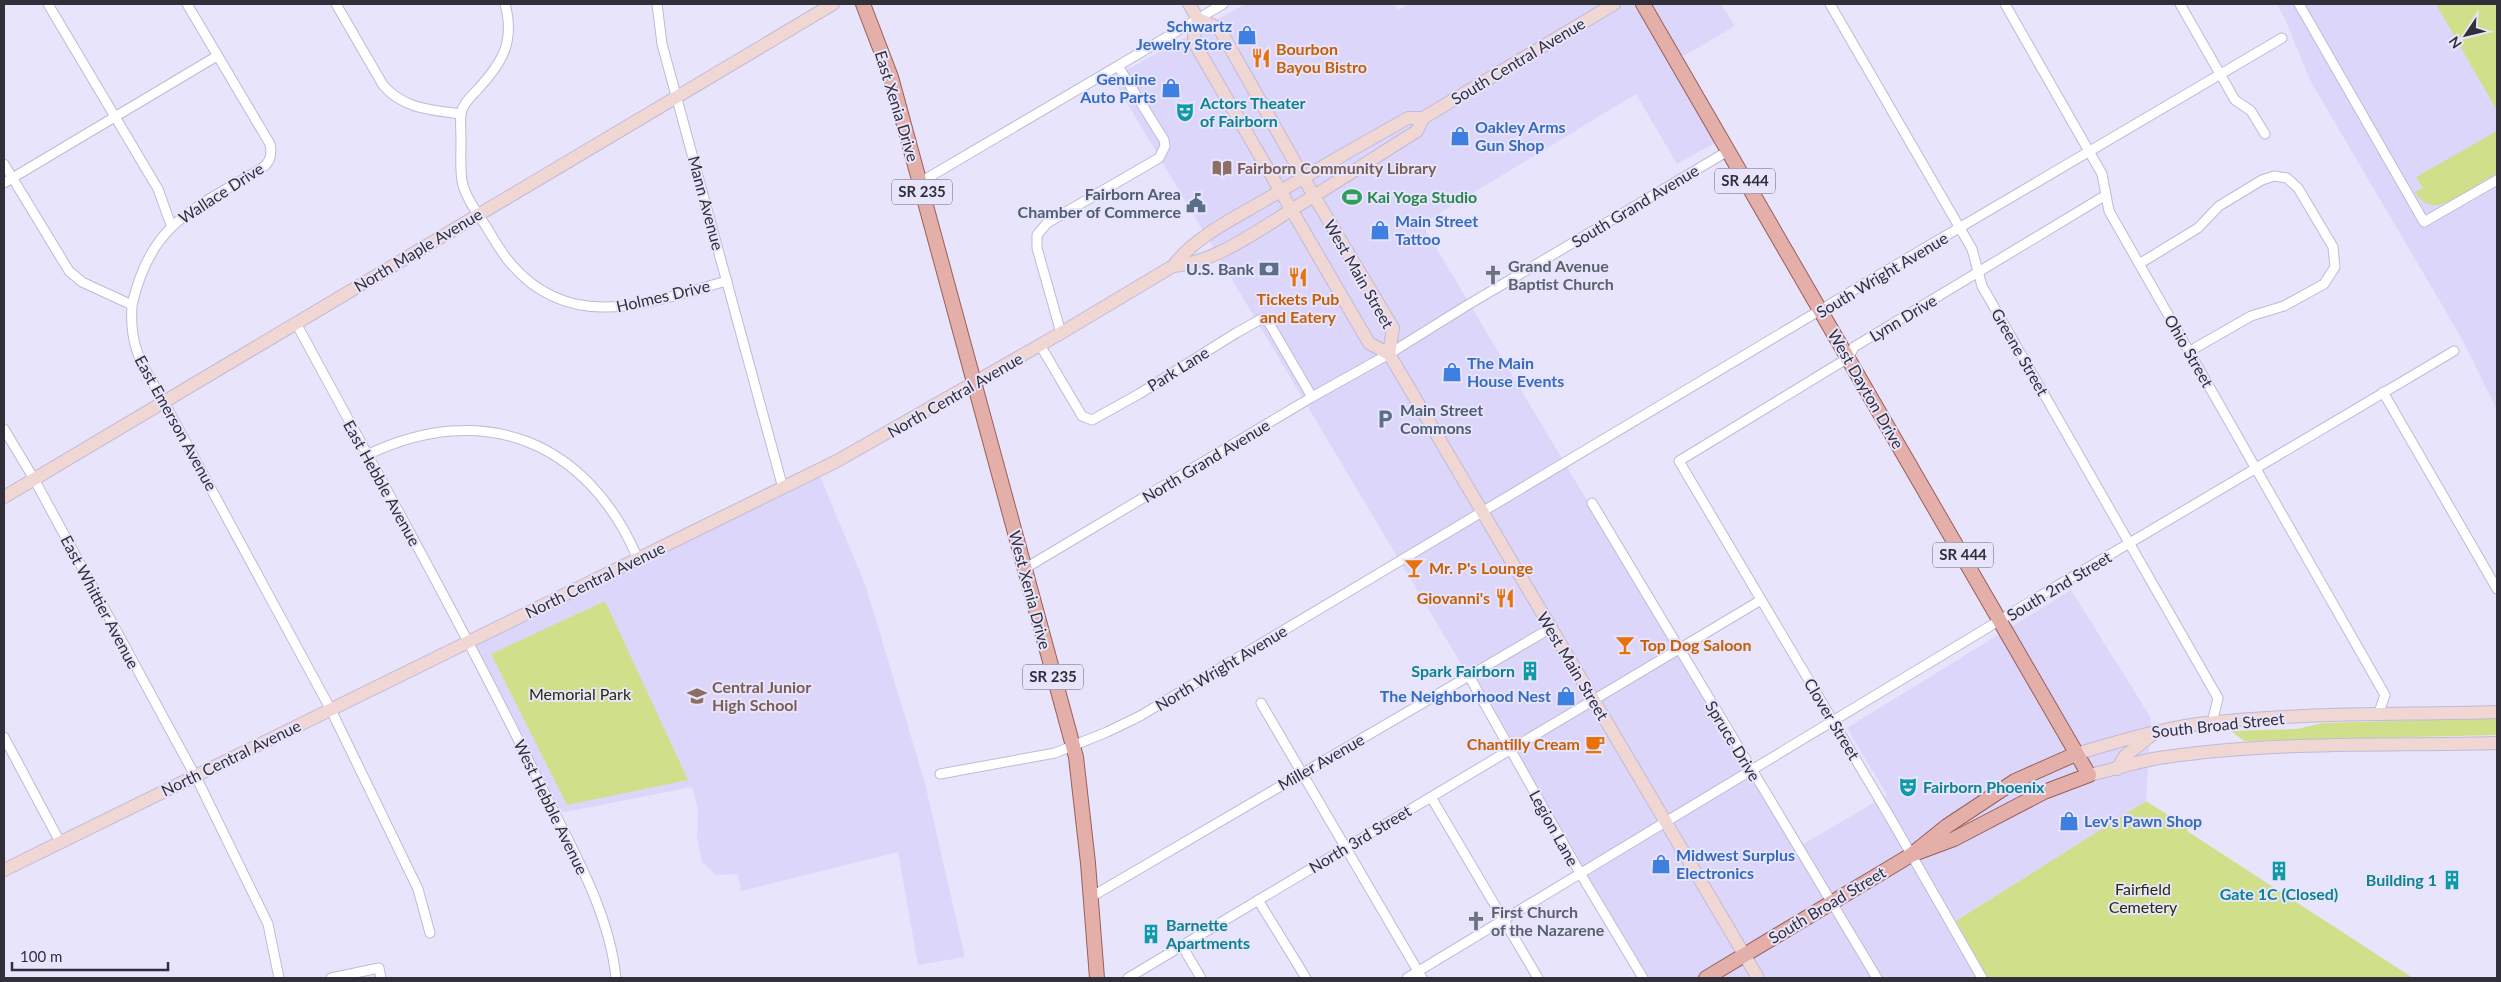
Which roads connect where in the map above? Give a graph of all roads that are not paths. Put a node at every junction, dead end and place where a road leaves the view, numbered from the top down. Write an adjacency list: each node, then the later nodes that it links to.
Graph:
1 (48, 4): 23 (street)
2 (187, 4): 18 (street, Wallace Drive)
3 (336, 4): 22 (street)
4 (504, 4): 22 (street)
5 (657, 4): 21 (street, Mann Avenue)
6 (833, 4): 21 (street, North Maple Avenue)
7 (863, 4): 32 (main road, East Xenia Drive / SR 235)
8 (1189, 4): 16 (street)
9 (1223, 4): 16 (street)
10 (1614, 4): 24 (street, South Central Avenue)
11 (1643, 4): 26 (main road, West Dayton Drive / SR 444)
12 (1830, 4): 39 (street, Greene Street)
13 (2005, 4): 27 (street, Ohio Street)
14 (2180, 4): 20 (street)
15 (2299, 4): 31 (street)
16 (1198, 19): 19 (street); 29 (street, West Main Street); 33 (street, West Main Street)
17 (2282, 38): 20 (street, South Wright Avenue)
18 (217, 56): 23 (street); 38 (street, Wallace Drive)
19 (1118, 66): 32 (street); 47 (street)
20 (2220, 75): 25 (street); 27 (street, South Wright Avenue)
21 (677, 98): 37 (street, North Maple Avenue); 43 (street, Mann Avenue)
22 (461, 114): 37 (street, Holmes Drive)
23 (115, 117): 30 (street); 38 (street)
24 (1423, 118): 29 (street, South Central Avenue); 35 (street, South Central Avenue)
25 (2265, 134)
26 (1728, 151): 45 (main road, West Dayton Drive / SR 444); 51 (street, South Grand Avenue)
27 (2090, 152): 34 (street, Ohio Street); 39 (street, South Wright Avenue)
28 (4, 164): 30 (street)
29 (1303, 176): 33 (street, North Central Avenue); 35 (street, West Main Street)
30 (8, 180): 44 (street)
31 (2497, 180)
32 (919, 183): 53 (main road, East Xenia Drive / SR 235)
33 (1279, 191): 36 (street, West Main Street); 41 (street, North Central Avenue)
34 (2106, 195): 40 (street, Ohio Street); 42 (street, Lynn Drive)
35 (1314, 196): 36 (street, North Central Avenue); 51 (street, West Main Street)
36 (1290, 210): 41 (street, North Central Avenue); 51 (street, West Main Street)
37 (478, 215): 43 (street, Holmes Drive); 46 (street, North Maple Avenue)
38 (172, 226): 44 (street, Wallace Drive)
39 (1960, 230): 42 (street, Greene Street); 45 (street, South Wright Avenue)
40 (2139, 264): 49 (street, Ohio Street); 49 (street)
41 (1173, 266): 47 (street, North Central Avenue)
42 (1977, 272): 52 (street, Lynn Drive); 66 (street, Greene Street)
43 (727, 280): 62 (street, Mann Avenue)
44 (132, 305): 56 (street, East Emerson Avenue)
45 (1820, 311): 52 (main road, West Dayton Drive / SR 444); 65 (street, South Wright Avenue)
46 (296, 323): 56 (street, North Maple Avenue); 58 (street, East Hebble Avenue)
47 (1061, 333): 48 (street, North Central Avenue)
48 (1040, 345): 53 (street, North Central Avenue); 55 (street, Park Lane)
49 (2190, 351): 60 (street, Ohio Street)
50 (2454, 351): 54 (street, South 2nd Street)
51 (1389, 354): 55 (street, North Grand Avenue); 65 (street, West Main Street)
52 (1848, 358): 59 (street, Lynn Drive); 71 (main road, West Dayton Drive / SR 444)
53 (974, 383): 62 (street, North Central Avenue); 68 (main road, West Xenia Drive / SR 235)
54 (2384, 392): 60 (street, South 2nd Street); 69 (street)
55 (1312, 398): 68 (street, North Grand Avenue)
56 (164, 402): 61 (street, North Maple Avenue); 78 (street, East Emerson Avenue)
57 (4, 429): 61 (street, East Whittier Avenue)
58 (367, 455): 67 (street); 73 (street, East Hebble Avenue)
59 (1679, 461): 70 (street, Clover Street)
60 (2257, 468): 66 (street, South 2nd Street); 80 (street, Ohio Street)
61 (34, 479): 63 (street, North Maple Avenue); 94 (street, East Whittier Avenue)
62 (783, 488): 67 (street, North Central Avenue)
63 (4, 497)
64 (1592, 503): 74 (street, Spruce Drive)
65 (1482, 512): 72 (street, West Main Street); 86 (street, North Wright Avenue)
66 (2131, 543): 71 (street, South 2nd Street); 82 (street, Greene Street)
67 (638, 559): 73 (street, North Central Avenue)
68 (1024, 569): 86 (main road, West Xenia Drive / SR 235)
69 (2497, 589)
70 (1761, 600): 74 (street, North 3rd Street); 81 (street, Clover Street)
71 (2001, 621): 81 (street, South 2nd Street); 88 (main road, West Dayton Drive / SR 444)
72 (1551, 628): 75 (street, Miller Avenue); 76 (street, West Main Street)
73 (468, 642): 78 (street, North Central Avenue); 113 (street, West Hebble Avenue)
74 (1678, 650): 76 (street, North 3rd Street); 90 (street, Spruce Drive)
75 (1469, 676): 87 (street, Legion Lane); 91 (street, Miller Avenue)
76 (1593, 700): 87 (street, North 3rd Street); 96 (street, West Main Street)
77 (1261, 703): 91 (street)
78 (331, 710): 94 (street, North Central Avenue); 106 (street, East Emerson Avenue)
79 (2497, 712): 80 (street, South Broad Street)
80 (2378, 715): 82 (street, South Broad Street)
81 (1834, 721): 90 (street, South 2nd Street); 99 (street, Clover Street)
82 (2212, 723): 83 (street, South Broad Street)
83 (2157, 732): 88 (street, South Broad Street); 89 (street)
84 (4, 737): 97 (street)
85 (2497, 743): 89 (street, South Broad Street)
86 (1072, 745): 92 (street, North Wright Avenue); 102 (main road, West Xenia Drive / SR 235)
87 (1510, 750): 95 (street, North 3rd Street); 101 (street, Legion Lane)
88 (2076, 754): 93 (main road, West Dayton Drive / SR 444); 99 (main road, South Broad Street)
89 (2117, 769): 93 (street, South Broad Street)
90 (1751, 771): 96 (street, South 2nd Street); 104 (street, Spruce Drive)
91 (1302, 773): 98 (street); 102 (street, Miller Avenue)
92 (940, 774)
93 (2088, 775): 99 (main road, South Broad Street)
94 (194, 776): 97 (street, North Central Avenue); 110 (street, East Whittier Avenue)
95 (1431, 797): 98 (street, North 3rd Street); 105 (street)
96 (1665, 822): 101 (street, South 2nd Street); 108 (street, West Main Street)
97 (60, 842): 100 (street, North Central Avenue)
98 (1346, 848): 103 (street, North 3rd Street); 109 (street)
99 (1911, 855): 104 (main road, South Broad Street); 124 (street, Clover Street)
100 (4, 870)
101 (1580, 873): 105 (street, South 2nd Street); 120 (street, Legion Lane)
102 (1091, 897): 114 (main road, West Xenia Drive / SR 235)
103 (1258, 900): 107 (street, North 3rd Street); 117 (street)
104 (1832, 902): 108 (main road, South Broad Street); 123 (street, Spruce Drive)
105 (1504, 920): 109 (street, South 2nd Street); 119 (street)
106 (430, 933)
107 (1182, 946): 115 (street, North 3rd Street); 116 (street)
108 (1744, 955): 121 (main road, South Broad Street); 122 (street, West Main Street)
109 (1420, 975): 118 (street, South 2nd Street)
110 (279, 978)
111 (331, 978): 112 (street)
112 (381, 978)
113 (616, 978)
114 (1097, 978)
115 (1128, 978)
116 (1201, 978)
117 (1306, 978)
118 (1407, 978)
119 (1538, 978)
120 (1643, 978)
121 (1706, 978)
122 (1758, 978)
123 (1877, 978)
124 (1982, 978)

